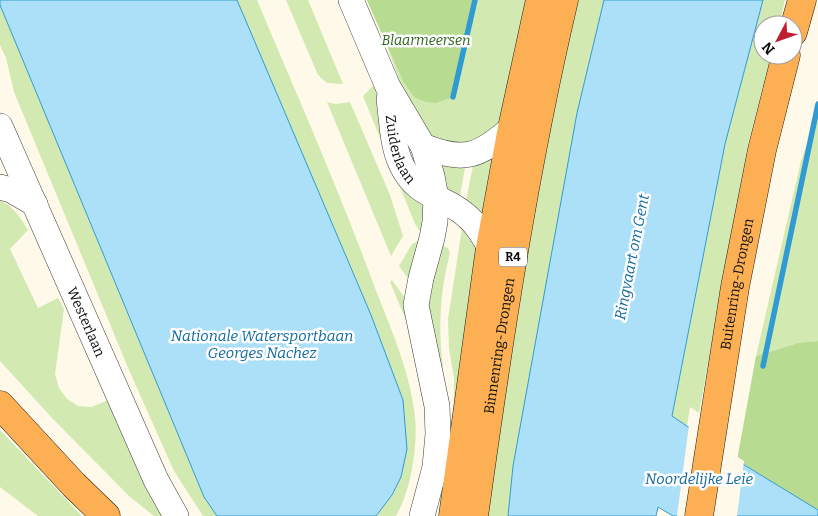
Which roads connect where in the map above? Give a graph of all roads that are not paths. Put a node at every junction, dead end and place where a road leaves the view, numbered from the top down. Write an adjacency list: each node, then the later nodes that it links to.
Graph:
1 (351, 0): 7 (street, Zuiderlaan)
2 (540, 0): 9 (highway)
3 (564, 0): 20 (highway, Binnenring-Drongen / R4)
4 (802, 0): 5 (highway)
5 (798, 15)
6 (783, 65): 21 (highway, Buitenring-Drongen)
7 (388, 87): 10 (street, Zuiderlaan); 12 (street, Zuiderlaan)
8 (0, 126): 13 (street, Westerlaan)
9 (512, 128): 10 (street, Zuiderlaan); 14 (highway)
10 (422, 146): 12 (street, Zuiderlaan)
11 (0, 187): 13 (street)
12 (436, 198): 14 (street, Zuiderlaan); 18 (street, Zuiderlaan)
13 (36, 208): 17 (street, Westerlaan)
14 (490, 248): 19 (highway)
15 (0, 405): 16 (highway)
16 (106, 516)
17 (176, 516)
18 (422, 516)
19 (453, 516)
20 (474, 516)
21 (699, 516)

